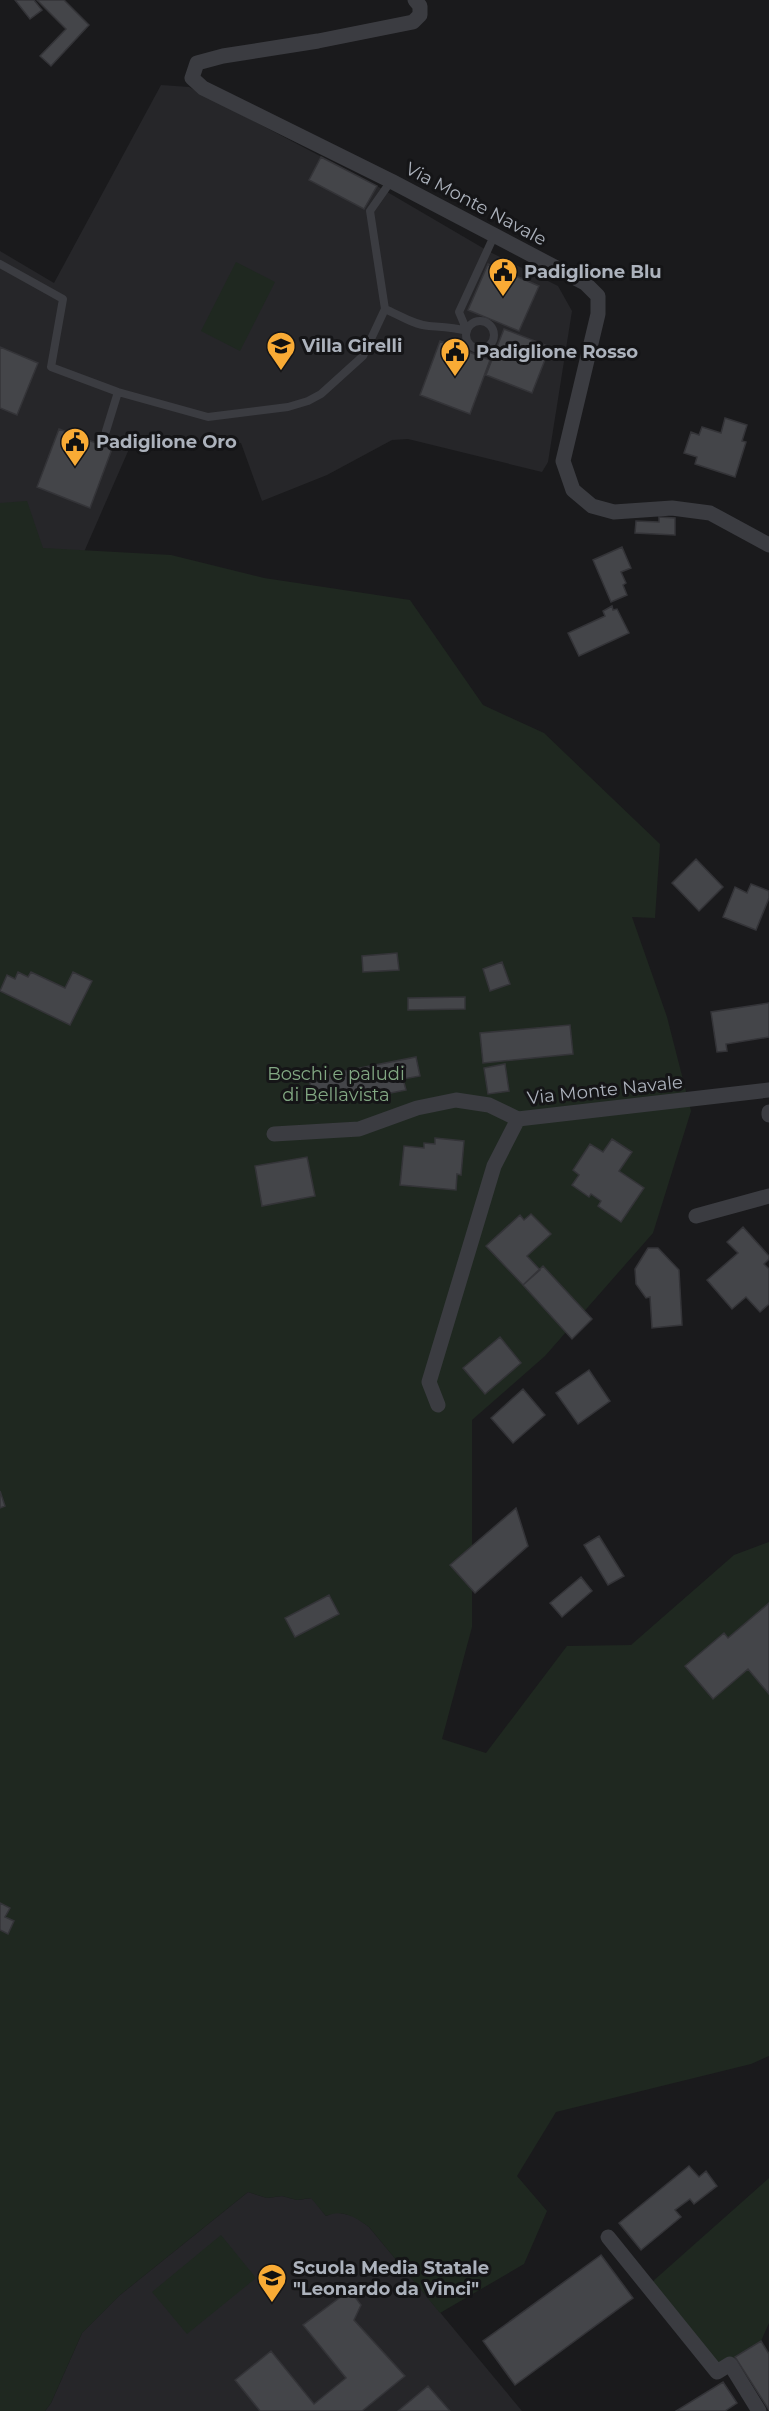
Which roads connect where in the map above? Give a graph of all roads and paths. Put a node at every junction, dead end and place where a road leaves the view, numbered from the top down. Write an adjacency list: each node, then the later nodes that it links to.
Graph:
1 (415, 0): 2 (street, Via Monte Navale)
2 (391, 181): 3 (street, Via Monte Navale); 5 (lane)
3 (494, 236): 5 (lane); 8 (street, Via Monte Navale)
4 (0, 264): 6 (lane)
5 (385, 309): 6 (lane)
6 (118, 392): 7 (lane)
7 (106, 431)
8 (769, 545)
9 (769, 1090): 10 (street, Via Monte Navale)
10 (518, 1119): 11 (street, Via Monte Navale); 14 (street)
11 (274, 1134)
12 (769, 1196): 13 (street)
13 (696, 1216)
14 (438, 1405)
15 (608, 2237): 16 (street)
16 (759, 2411)

